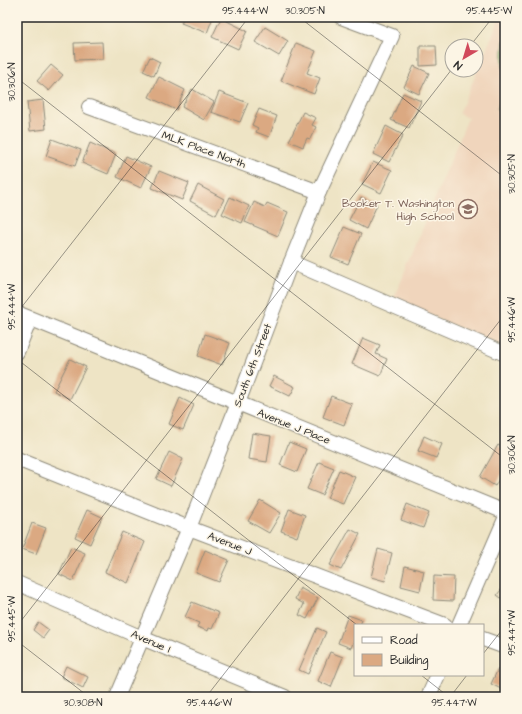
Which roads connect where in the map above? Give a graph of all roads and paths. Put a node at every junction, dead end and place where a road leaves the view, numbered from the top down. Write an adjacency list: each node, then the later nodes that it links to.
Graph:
1 (341, 17): 3 (street, South 6th Street)
2 (89, 107): 3 (street, MLK Place North)
3 (319, 192): 4 (street, South 6th Street)
4 (291, 262): 7 (street); 8 (street, South 6th Street)
5 (23, 316): 6 (street); 8 (street, Avenue J Place)
6 (17, 352)
7 (505, 354)
8 (238, 403): 10 (street, Avenue J Place); 12 (street, South 6th Street)
9 (17, 459): 12 (street, Avenue J)
10 (505, 512)
11 (505, 519): 15 (street)
12 (189, 528): 14 (street, Avenue J); 16 (street, South 6th Street)
13 (17, 583): 16 (street, Avenue I)
14 (442, 624)
15 (459, 624)
16 (142, 638): 20 (street, South 6th Street); 21 (street, Avenue I)
17 (484, 639): 18 (street)
18 (505, 647)
19 (438, 676): 22 (street)
20 (117, 697)
21 (285, 697)
22 (428, 697)

